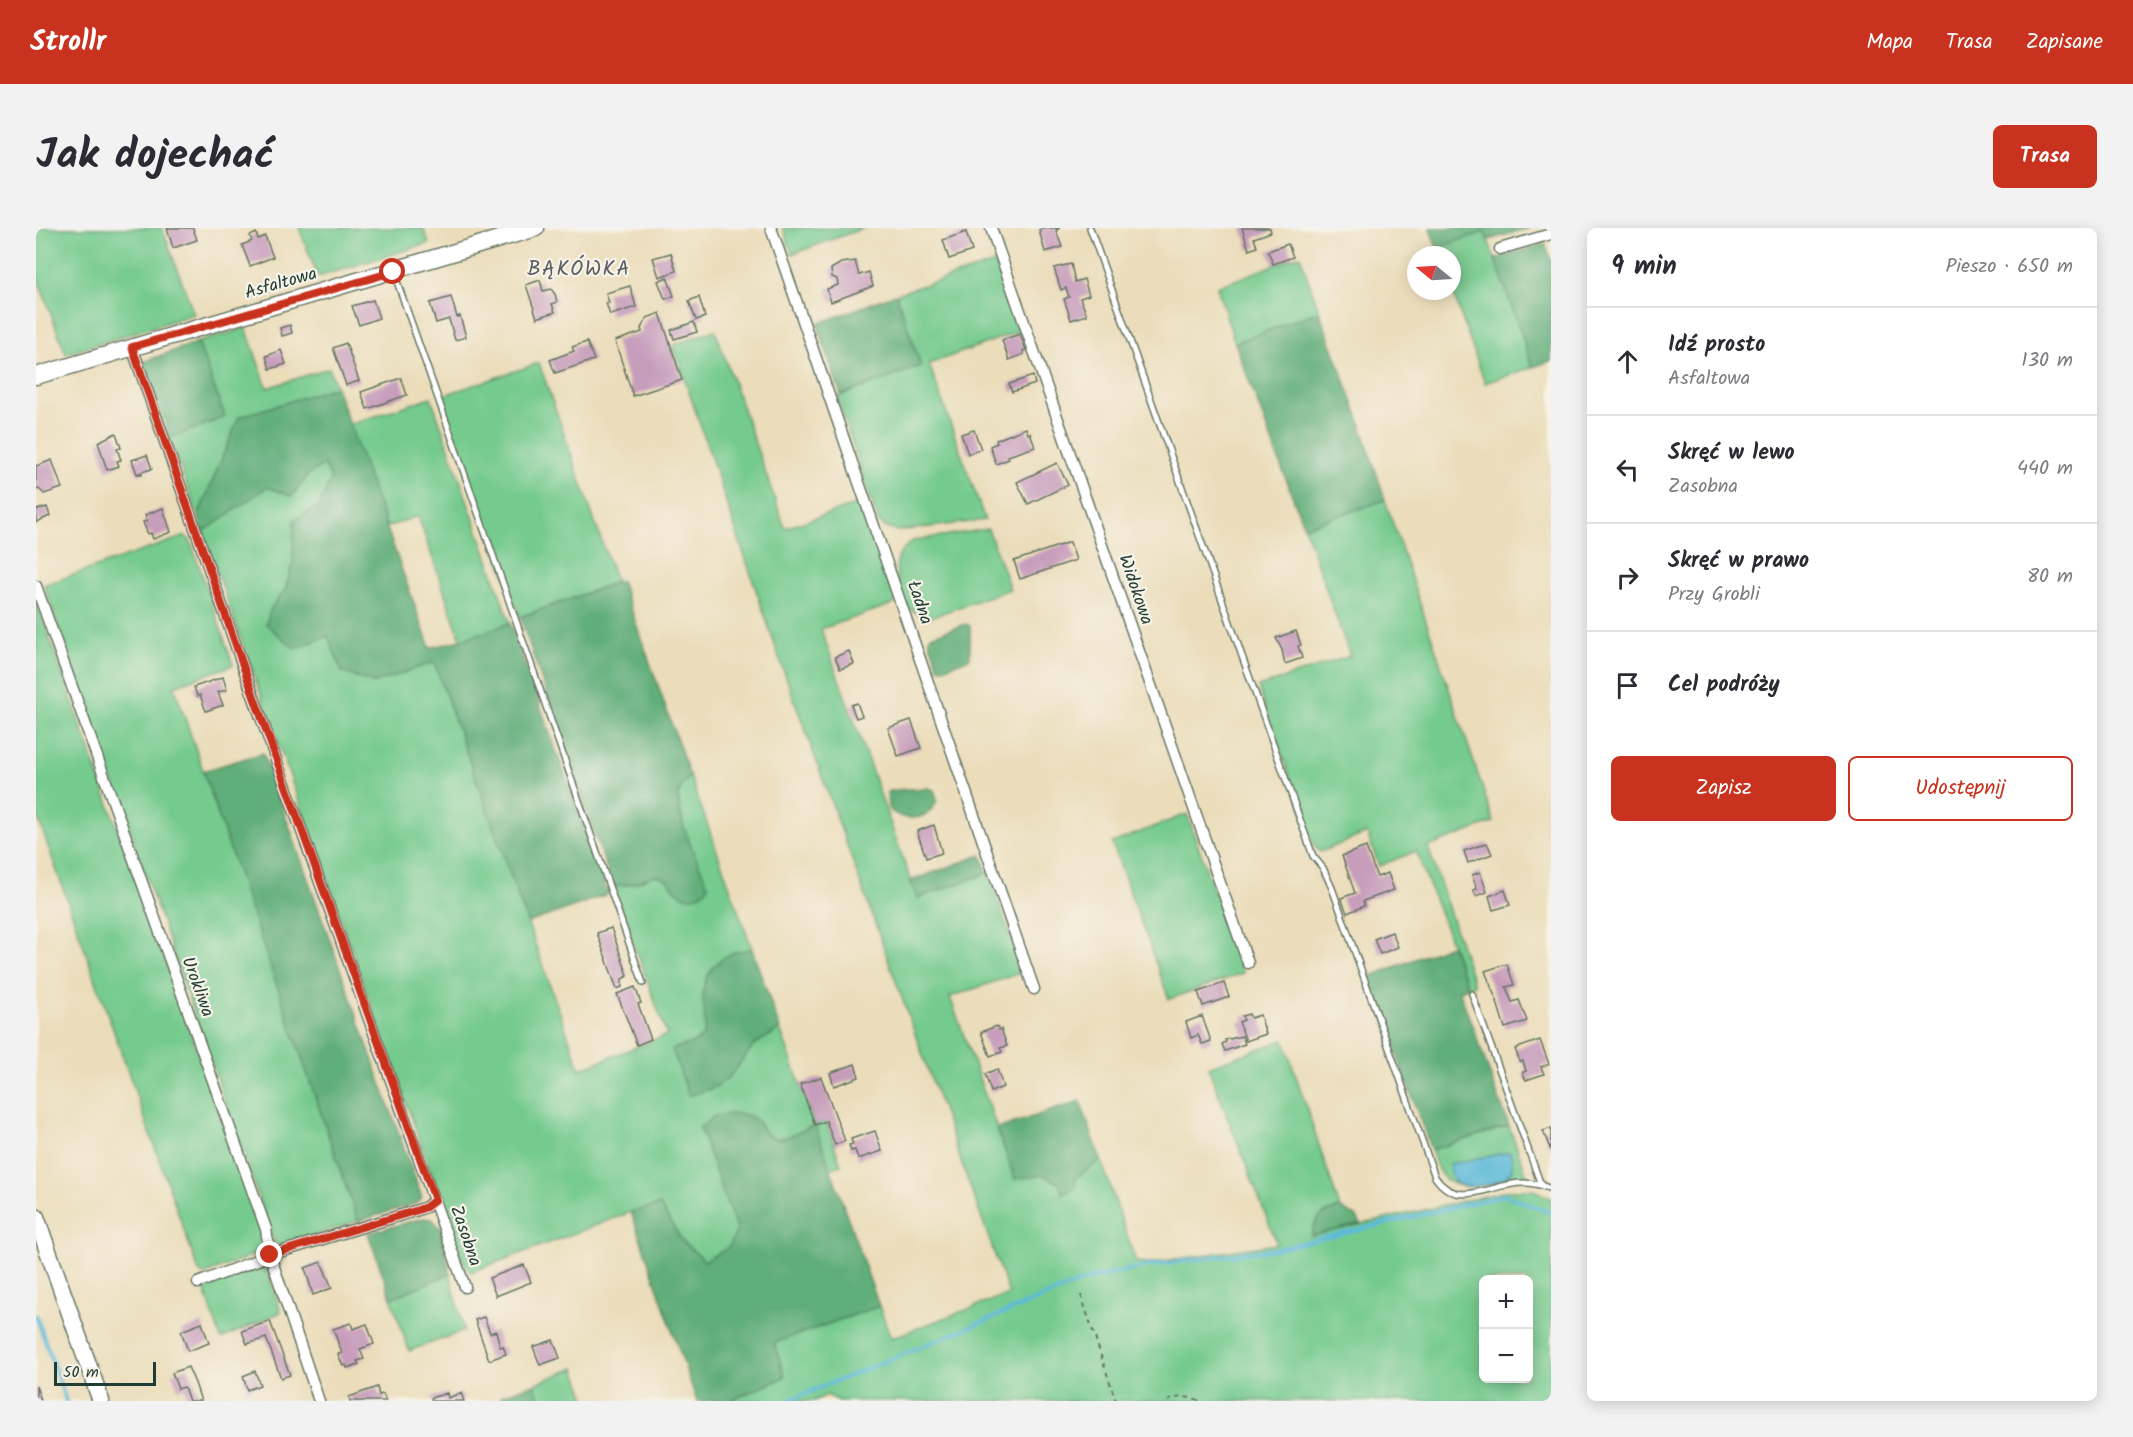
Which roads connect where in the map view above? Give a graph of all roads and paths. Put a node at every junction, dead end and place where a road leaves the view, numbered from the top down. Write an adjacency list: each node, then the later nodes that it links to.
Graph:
1 (536, 228): 7 (street, Asfaltowa)
2 (771, 228): 13 (street, Ładna)
3 (991, 228): 11 (street, Widokowa)
4 (1090, 228): 15 (lane)
5 (1551, 234): 6 (street)
6 (1500, 249)
7 (393, 272): 8 (street, Asfaltowa); 12 (lane)
8 (132, 347): 9 (street, Asfaltowa); 17 (street, Zasobna)
9 (36, 376)
10 (36, 586): 19 (street, Urokliwa)
11 (1248, 963)
12 (643, 983)
13 (1034, 989)
14 (1472, 994): 15 (lane)
15 (1541, 1185): 16 (lane)
16 (1551, 1188)
17 (435, 1200): 19 (street); 21 (street, Zasobna)
18 (36, 1217): 23 (street)
19 (270, 1255): 20 (street); 24 (street, Urokliwa)
20 (198, 1283)
21 (465, 1287)
22 (1081, 1295): 25 (path)
23 (101, 1401)
24 (319, 1401)
25 (1116, 1401)
26 (1168, 1401): 27 (path)
27 (1200, 1401)

